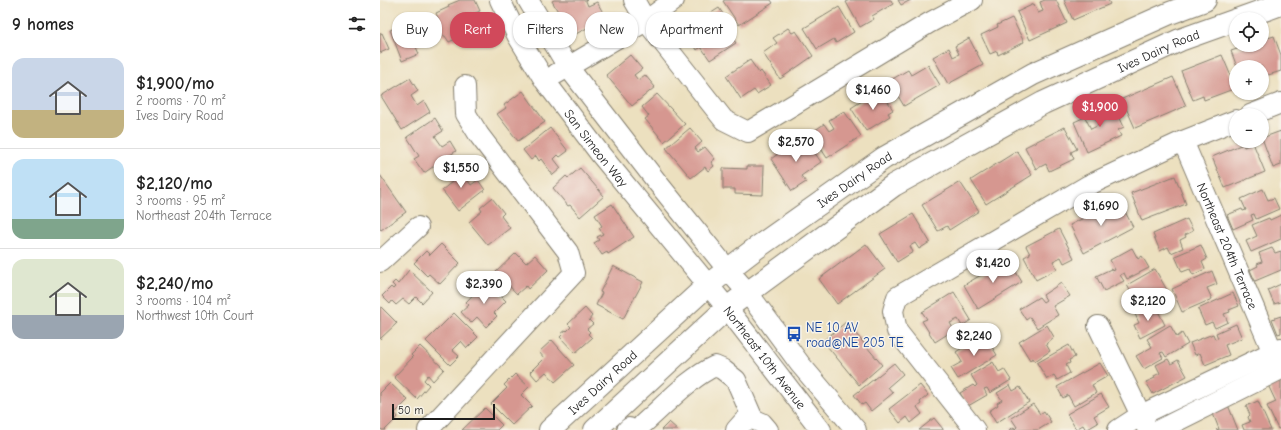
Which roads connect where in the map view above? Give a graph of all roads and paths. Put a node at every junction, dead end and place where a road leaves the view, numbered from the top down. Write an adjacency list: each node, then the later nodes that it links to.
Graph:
1 (500, 0): 14 (street, San Simeon Way)
2 (528, 0): 13 (street, San Simeon Way)
3 (634, 0): 10 (street)
4 (674, 0): 8 (street)
5 (972, 0): 12 (street)
6 (1205, 0): 22 (main road, Ives Dairy Road)
7 (1281, 4): 9 (main road)
8 (658, 12)
9 (1259, 12)
10 (646, 21): 13 (street)
11 (1229, 22): 24 (main road, Ives Dairy Road)
12 (667, 48)
13 (568, 67): 14 (street); 22 (street, San Simeon Way)
14 (545, 81): 23 (street, San Simeon Way)
15 (465, 86): 31 (street)
16 (1281, 103): 17 (street)
17 (1268, 108)
18 (1229, 123): 19 (street)
19 (1183, 141): 27 (street, Northeast 204th Terrace); 37 (street)
20 (418, 227): 21 (street)
21 (380, 262)
22 (728, 270): 23 (main road, Ives Dairy Road); 24 (street, Northeast 10th Avenue)
23 (708, 285): 25 (street, Northeast 10th Avenue); 32 (main road, Ives Dairy Road)
24 (748, 292): 25 (main road, Ives Dairy Road); 36 (street, Northeast 10th Avenue)
25 (727, 308): 33 (main road, Ives Dairy Road); 35 (street, Northeast 10th Avenue)
26 (1098, 326): 28 (street)
27 (1279, 359): 28 (street); 39 (street)
28 (1144, 423): 38 (street)
29 (760, 424): 30 (street); 34 (street)
30 (637, 426)
31 (428, 430)
32 (550, 430)
33 (596, 430)
34 (736, 430)
35 (821, 430)
36 (856, 430)
37 (975, 430)
38 (1118, 430)
39 (1159, 430)

